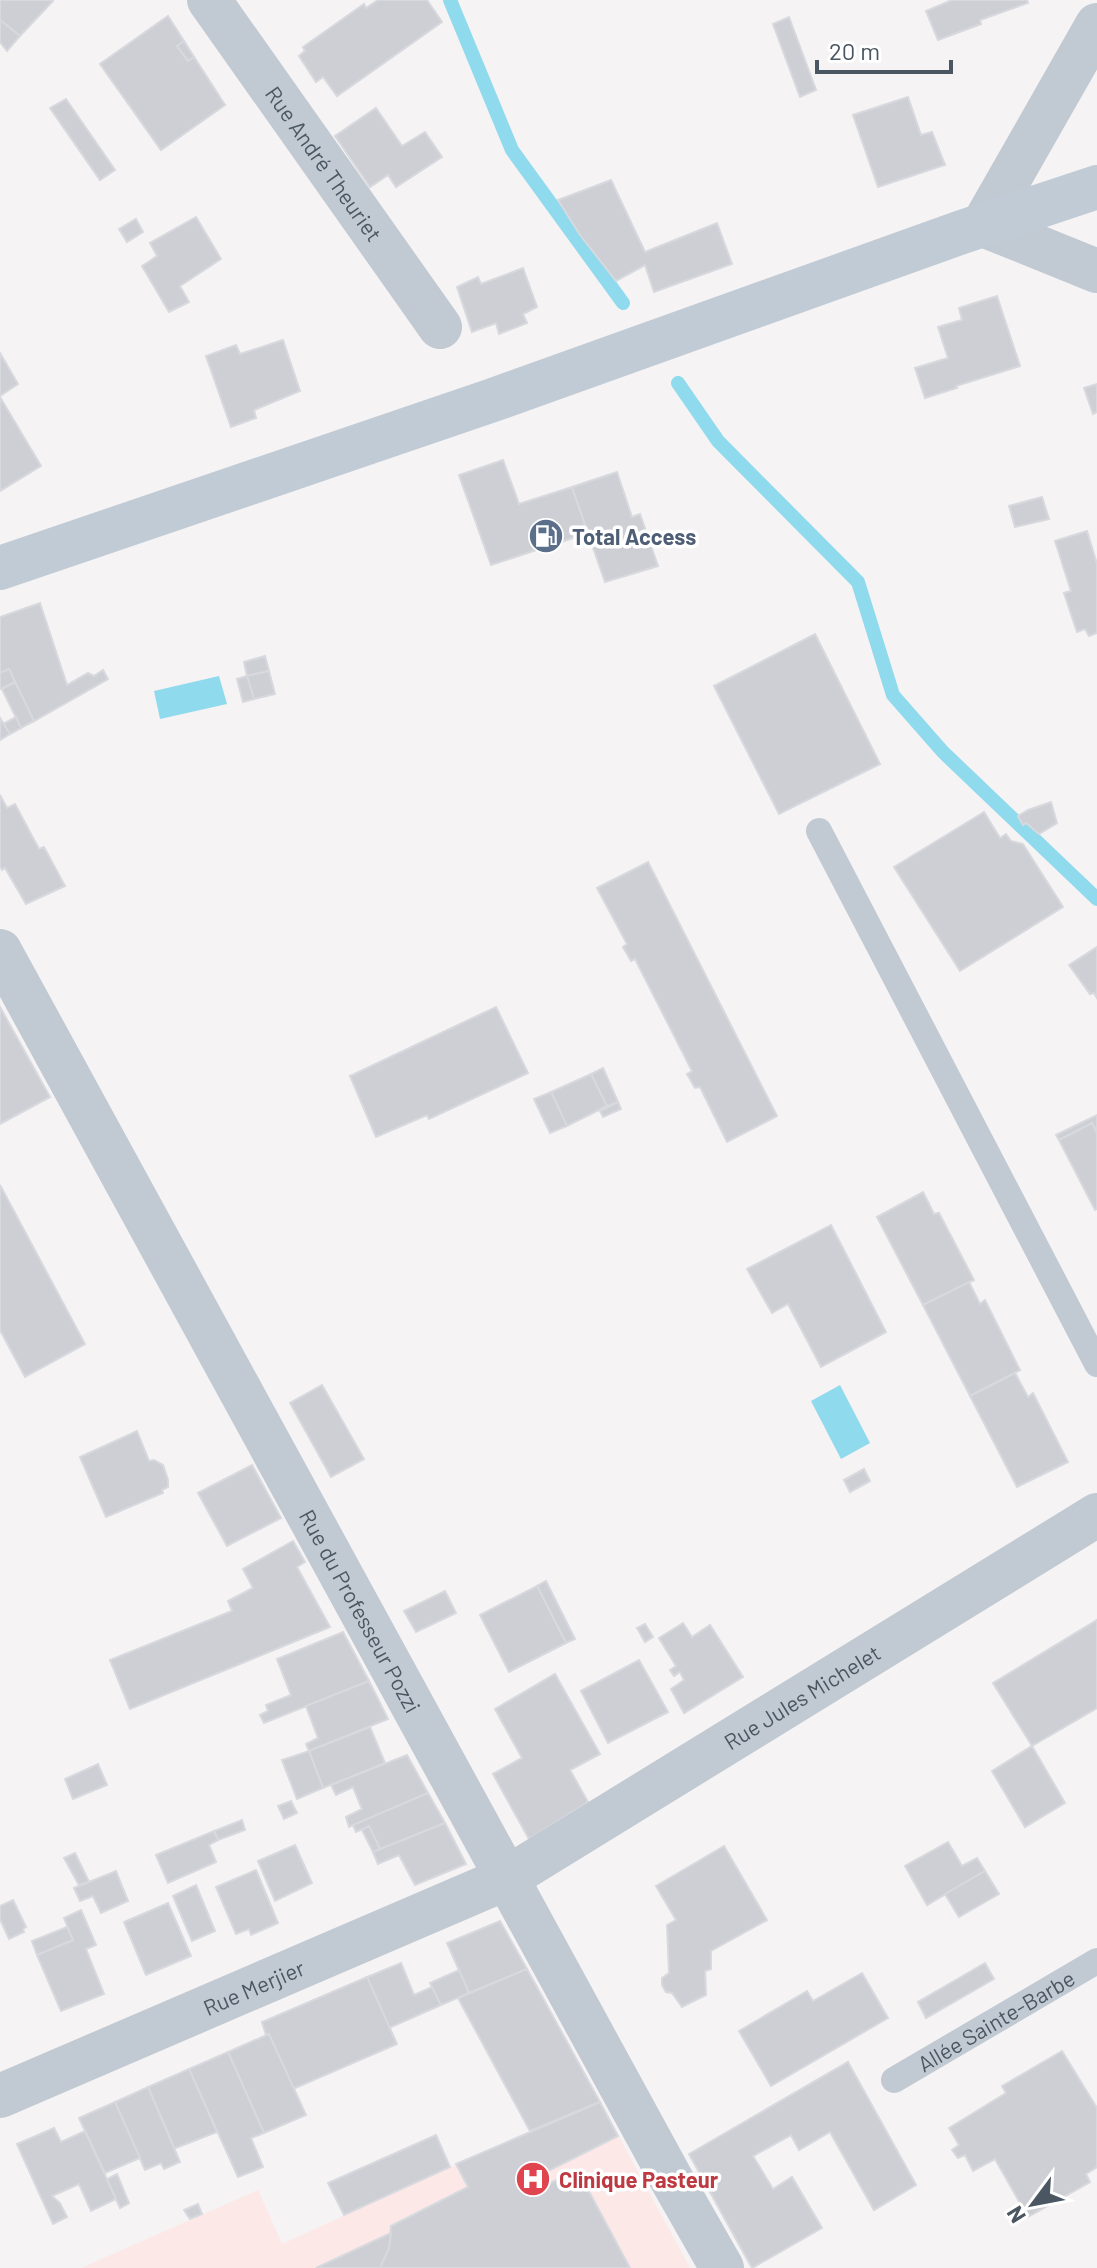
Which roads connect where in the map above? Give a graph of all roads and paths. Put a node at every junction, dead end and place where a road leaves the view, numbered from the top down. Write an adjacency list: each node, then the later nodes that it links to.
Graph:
1 (209, 0): 6 (street, Rue André Theuriet)
2 (1097, 25): 4 (street)
3 (1097, 187): 4 (main road)
4 (983, 225): 5 (street); 7 (main road)
5 (1097, 271)
6 (440, 327)
7 (0, 568)
8 (819, 831): 10 (lane)
9 (0, 951): 12 (street, Rue du Professeur Pozzi)
10 (1097, 1364)
11 (1097, 1515): 12 (street, Rue Jules Michelet)
12 (507, 1878): 15 (street, Rue Merjier); 16 (street, Rue du Professeur Pozzi)
13 (1097, 1961): 14 (lane, Allée Sainte-Barbe)
14 (894, 2080)
15 (0, 2096)
16 (722, 2268)

